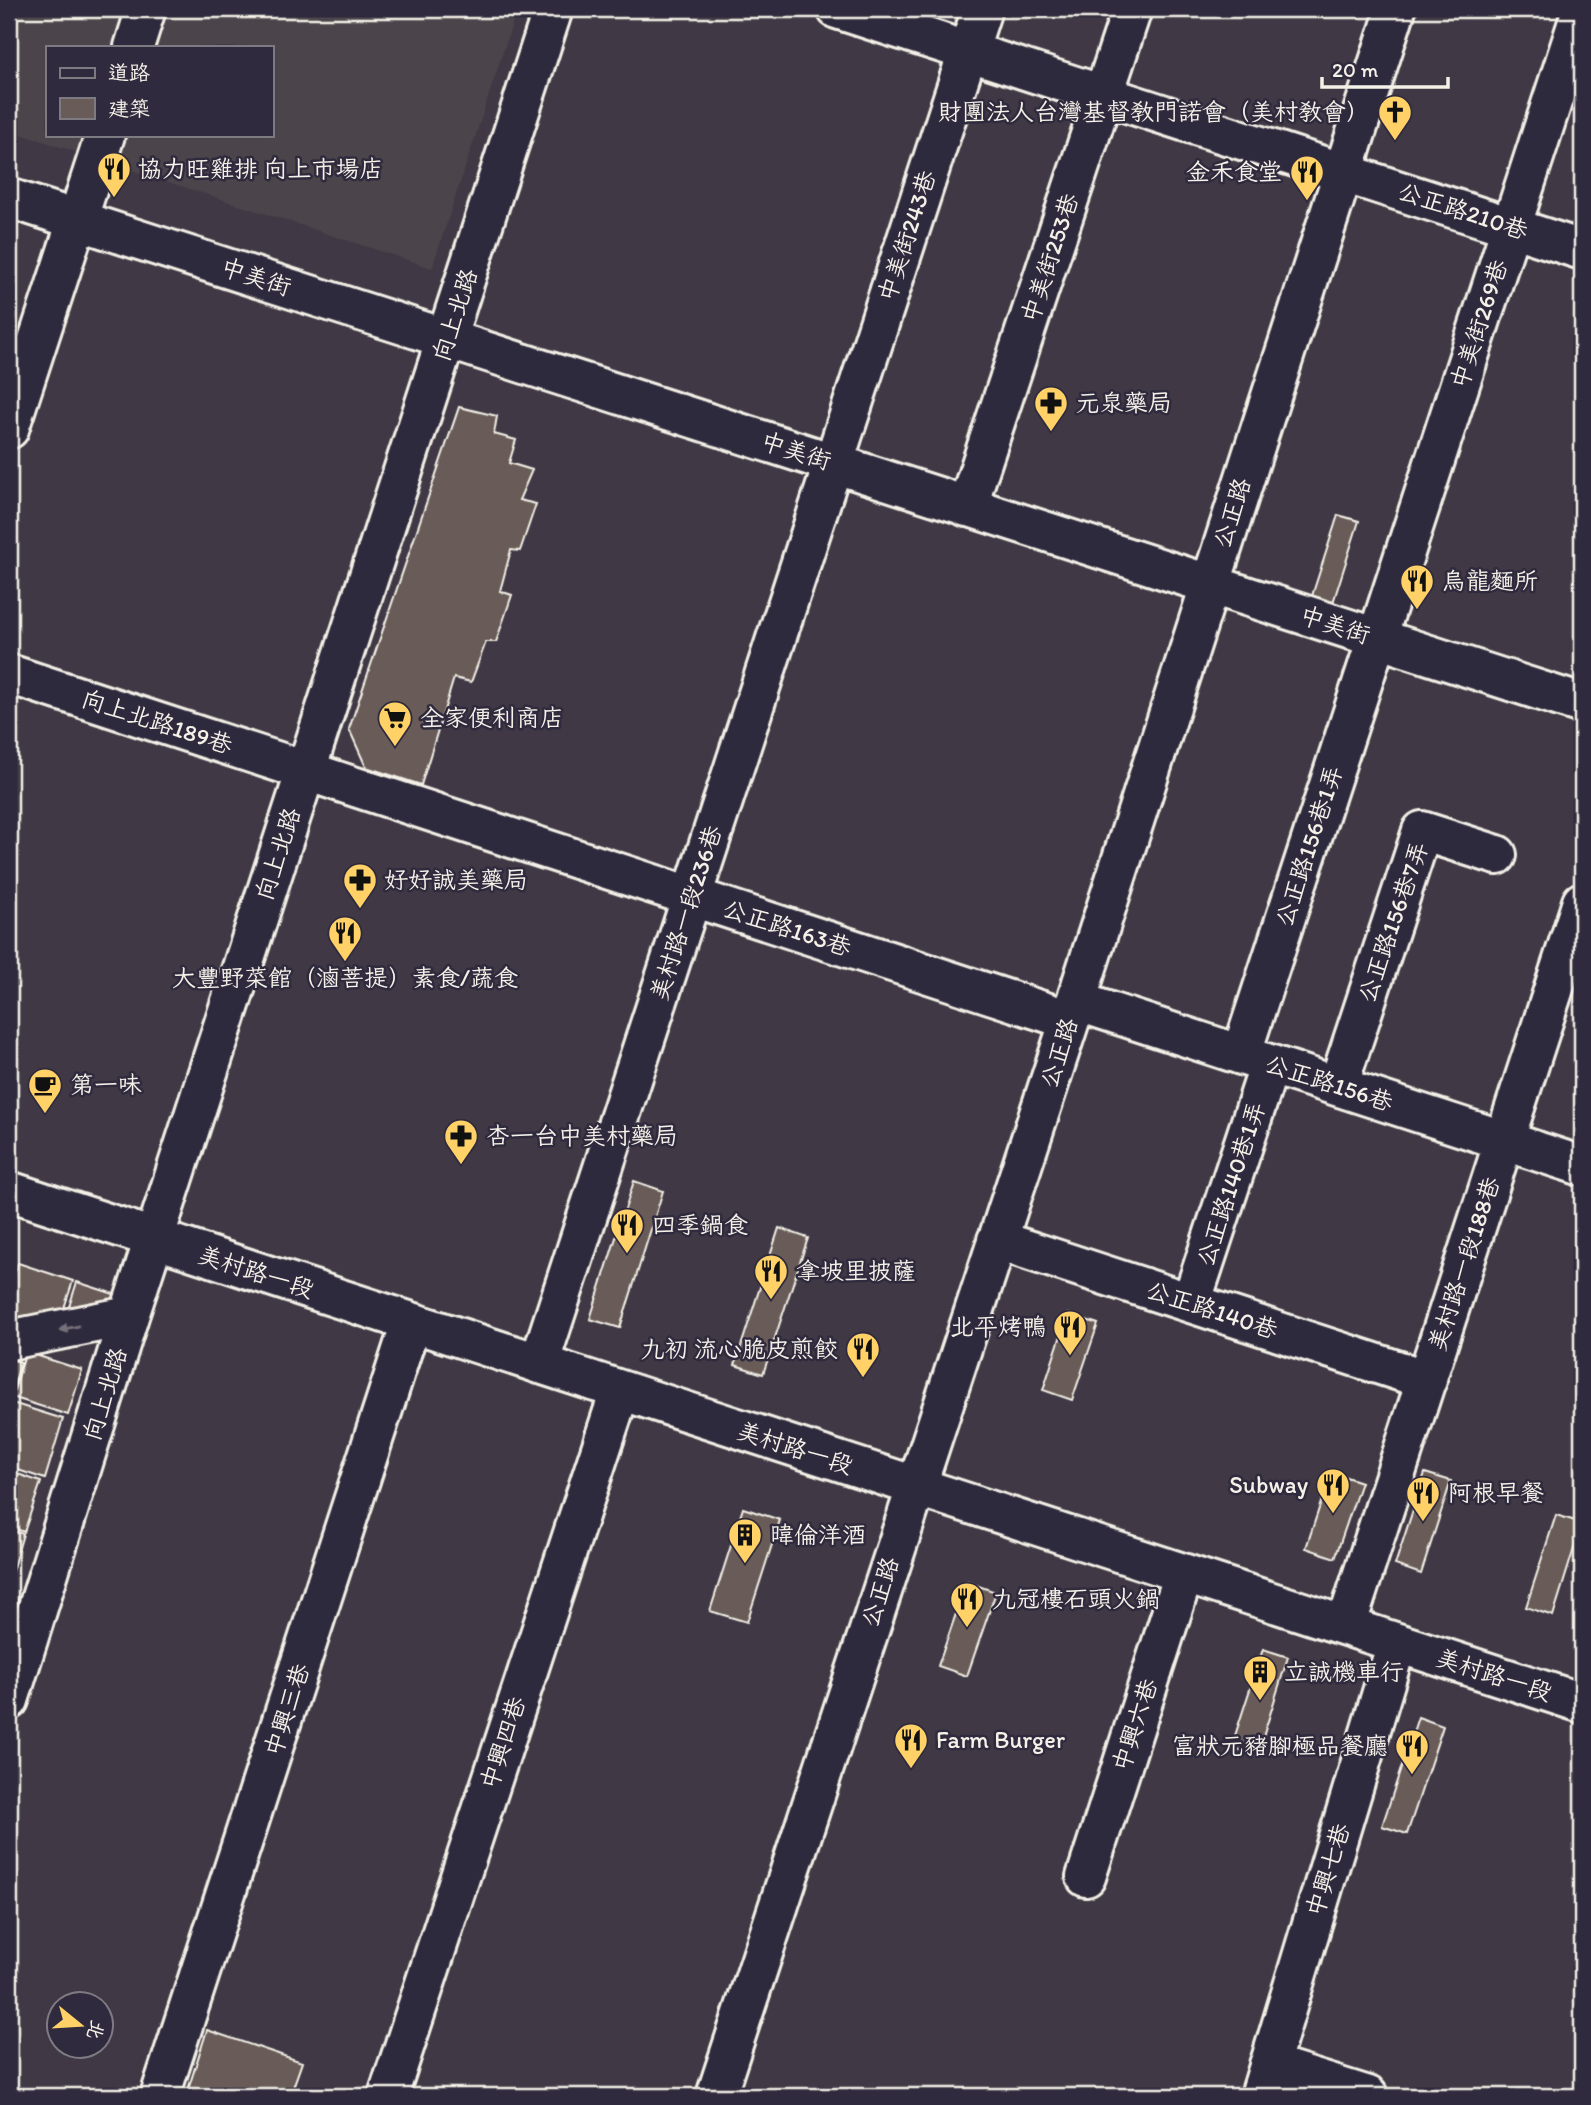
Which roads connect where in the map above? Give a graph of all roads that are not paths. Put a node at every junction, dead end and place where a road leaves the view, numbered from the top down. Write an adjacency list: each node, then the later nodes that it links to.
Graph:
1 (146, 9): 8 (street)
2 (553, 9): 17 (street, 向上北路)
3 (837, 9): 9 (street, 公正路210巷)
4 (982, 9): 9 (street, 中美街243巷)
5 (1132, 9): 10 (street, 中美街253巷)
6 (1396, 9): 12 (street, 公正路)
7 (1582, 10): 15 (street, 中美街269巷)
8 (134, 46)
9 (968, 51): 10 (street, 公正路210巷); 19 (street, 中美街243巷)
10 (1104, 94): 12 (street, 公正路210巷); 20 (street, 中美街253巷)
11 (105, 136): 14 (street)
12 (1343, 173): 15 (street, 公正路210巷); 21 (street, 公正路)
13 (9, 198): 14 (street, 中美街)
14 (78, 219): 17 (street, 中美街); 18 (street)
15 (1511, 226): 16 (street, 公正路210巷); 22 (street, 中美街269巷)
16 (1582, 250)
17 (447, 339): 19 (street, 中美街); 25 (street, 向上北路)
18 (9, 429)
19 (833, 463): 20 (street, 中美街); 27 (street, 美村路一段236巷)
20 (967, 507): 21 (street, 中美街)
21 (1209, 584): 22 (street, 中美街); 29 (street, 公正路)
22 (1377, 638): 24 (street, 中美街); 30 (street, 公正路156巷1弄)
23 (9, 674): 25 (street, 向上北路189巷)
24 (1582, 704)
25 (305, 771): 27 (street, 公正路163巷); 35 (street, 向上北路)
26 (1497, 855): 31 (street, 公正路156巷7弄)
27 (691, 897): 29 (street, 公正路163巷); 41 (street, 美村路一段236巷)
28 (1582, 902): 32 (street, 美村路一段188巷)
29 (1073, 1010): 30 (street, 公正路156巷); 36 (street, 公正路)
30 (1256, 1059): 31 (street, 公正路156巷); 37 (street, 公正路140巷1弄)
31 (1338, 1086): 32 (street, 公正路156巷)
32 (1504, 1141): 33 (street, 公正路156巷); 42 (street, 美村路一段188巷)
33 (1582, 1166)
34 (9, 1191): 35 (street, 美村路一段)
35 (154, 1239): 38 (street, 向上北路); 39 (street, 美村路一段)
36 (997, 1240): 37 (street, 公正路140巷); 44 (street, 公正路)
37 (1191, 1303): 42 (street, 公正路140巷)
38 (129, 1316): 40 (street, one-way to 40); 48 (street, 向上北路)
39 (411, 1323): 41 (street, 美村路一段); 52 (street, 中興三巷)
40 (9, 1340)
41 (539, 1364): 43 (street, 美村路一段)
42 (1427, 1380): 46 (street, 美村路一段188巷)
43 (620, 1391): 44 (street, 美村路一段); 53 (street, 中興四巷)
44 (915, 1486): 45 (street, 美村路一段); 54 (street, 公正路)
45 (1184, 1574): 46 (street, 美村路一段); 50 (street, 中興六巷)
46 (1346, 1626): 47 (street, 美村路一段)
47 (1397, 1643): 49 (street, 美村路一段); 51 (street, 中興七巷)
48 (9, 1700)
49 (1582, 1703)
50 (1086, 1877)
51 (1264, 2081): 55 (street)
52 (160, 2096)
53 (388, 2096)
54 (716, 2096)
55 (1368, 2096)

